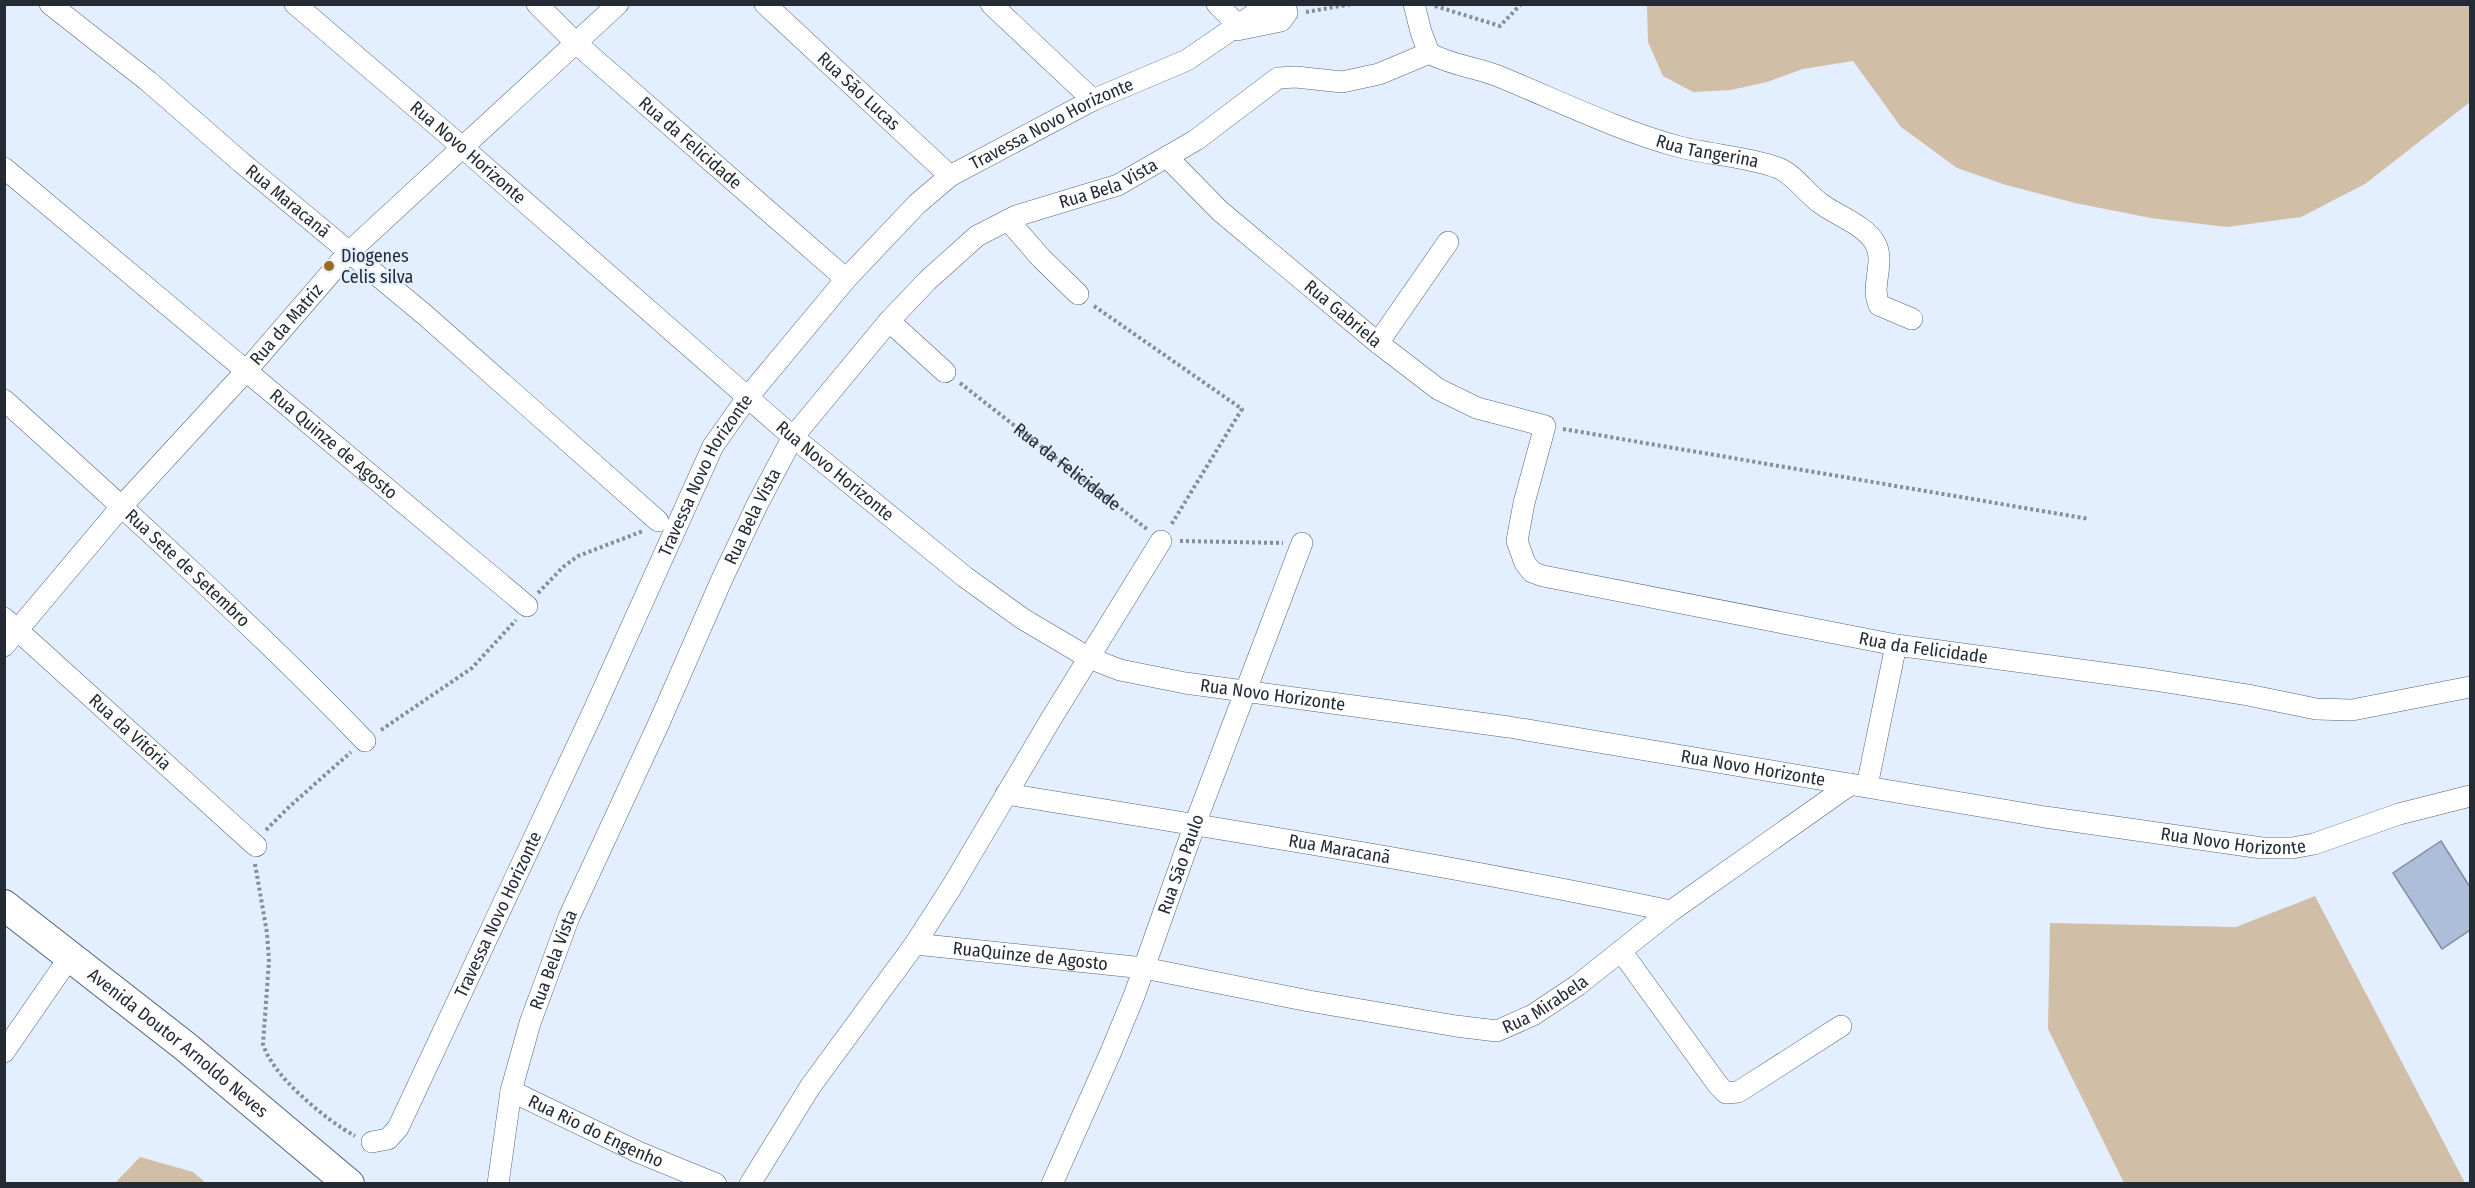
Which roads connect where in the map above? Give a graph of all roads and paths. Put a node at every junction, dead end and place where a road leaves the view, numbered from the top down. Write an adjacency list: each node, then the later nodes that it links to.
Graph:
1 (50, 4): 23 (street, Rua Maracanã)
2 (295, 4): 17 (street, Rua Novo Horizonte)
3 (537, 4): 14 (street, Rua da Felicidade)
4 (618, 4): 14 (street, Rua da Matriz)
5 (765, 4): 20 (street, Rua São Lucas)
6 (991, 4): 16 (street)
7 (1217, 4): 13 (street)
8 (1352, 4): 12 (path)
9 (1414, 4): 15 (street)
10 (1432, 4): 11 (path)
11 (1521, 4)
12 (1280, 8): 13 (street, Travessa Novo Horizonte)
13 (1234, 28): 16 (street, Travessa Novo Horizonte)
14 (577, 44): 17 (street, Rua da Matriz); 24 (street, Rua da Felicidade)
15 (1429, 53): 18 (street, Rua Bela Vista); 26 (street, Rua Tangerina)
16 (1093, 100): 20 (street, Travessa Novo Horizonte)
17 (461, 147): 23 (street, Rua da Matriz); 31 (street, Rua Novo Horizonte)
18 (1167, 157): 21 (street, Rua Bela Vista); 28 (street, Rua Gabriela)
19 (4, 168): 29 (street, Rua Quinze de Agosto)
20 (950, 176): 24 (street, Travessa Novo Horizonte)
21 (1008, 220): 25 (street); 27 (street, Rua Bela Vista)
22 (1448, 242): 28 (street)
23 (349, 252): 29 (street, Rua da Matriz); 37 (street, Rua Maracanã)
24 (846, 279): 31 (street, Travessa Novo Horizonte)
25 (1078, 294): 38 (path)
26 (1912, 319)
27 (889, 321): 30 (street); 34 (street, Rua Bela Vista)
28 (1378, 343): 33 (street, Rua Gabriela)
29 (248, 370): 35 (street, Rua da Matriz); 40 (street, Rua Quinze de Agosto)
30 (945, 372): 38 (path, Rua da Felicidade)
31 (747, 398): 34 (street, Rua Novo Horizonte); 61 (street, Travessa Novo Horizonte)
32 (4, 400): 35 (street, Rua Sete de Setembro)
33 (1545, 426): 36 (path); 42 (street, Rua da Felicidade)
34 (793, 437): 43 (street, Rua Novo Horizonte); 60 (street, Rua Bela Vista)
35 (121, 507): 41 (street, Rua da Matriz); 46 (street, Rua Sete de Setembro)
36 (2090, 519)
37 (658, 521): 40 (path)
38 (1161, 541): 39 (path); 43 (street)
39 (1302, 543): 45 (street, Rua São Paulo)
40 (527, 606): 46 (path)
41 (9, 631): 51 (street, Rua da Vitória)
42 (1896, 645): 44 (street, Rua da Felicidade); 47 (street)
43 (1089, 658): 45 (street, Rua Novo Horizonte); 48 (street)
44 (2470, 687)
45 (1247, 691): 47 (street, Rua Novo Horizonte); 50 (street, Rua São Paulo)
46 (365, 741): 51 (path)
47 (1859, 785): 49 (street, Rua Novo Horizonte); 53 (street, Rua Mirabela)
48 (1006, 794): 50 (street, Rua Maracanã); 54 (street)
49 (2470, 796)
50 (1195, 824): 53 (street, Rua Maracanã); 57 (street, Rua São Paulo)
51 (256, 846): 61 (path)
52 (4, 905): 56 (main road, Avenida Doutor Arnoldo Neves)
53 (1671, 911): 55 (street, Rua Mirabela)
54 (915, 944): 57 (street, RuaQuinze de Agosto); 65 (street)
55 (1621, 951): 57 (street, Rua Mirabela); 58 (street)
56 (69, 958): 59 (street); 62 (main road, Avenida Doutor Arnoldo Neves)
57 (1144, 968): 66 (street, Rua São Paulo)
58 (1841, 1026)
59 (4, 1052)
60 (510, 1091): 63 (street, Rua Bela Vista); 64 (street, Rua Rio do Engenho)
61 (372, 1142)
62 (349, 1184)
63 (498, 1184)
64 (716, 1184)
65 (750, 1184)
66 (1052, 1184)

